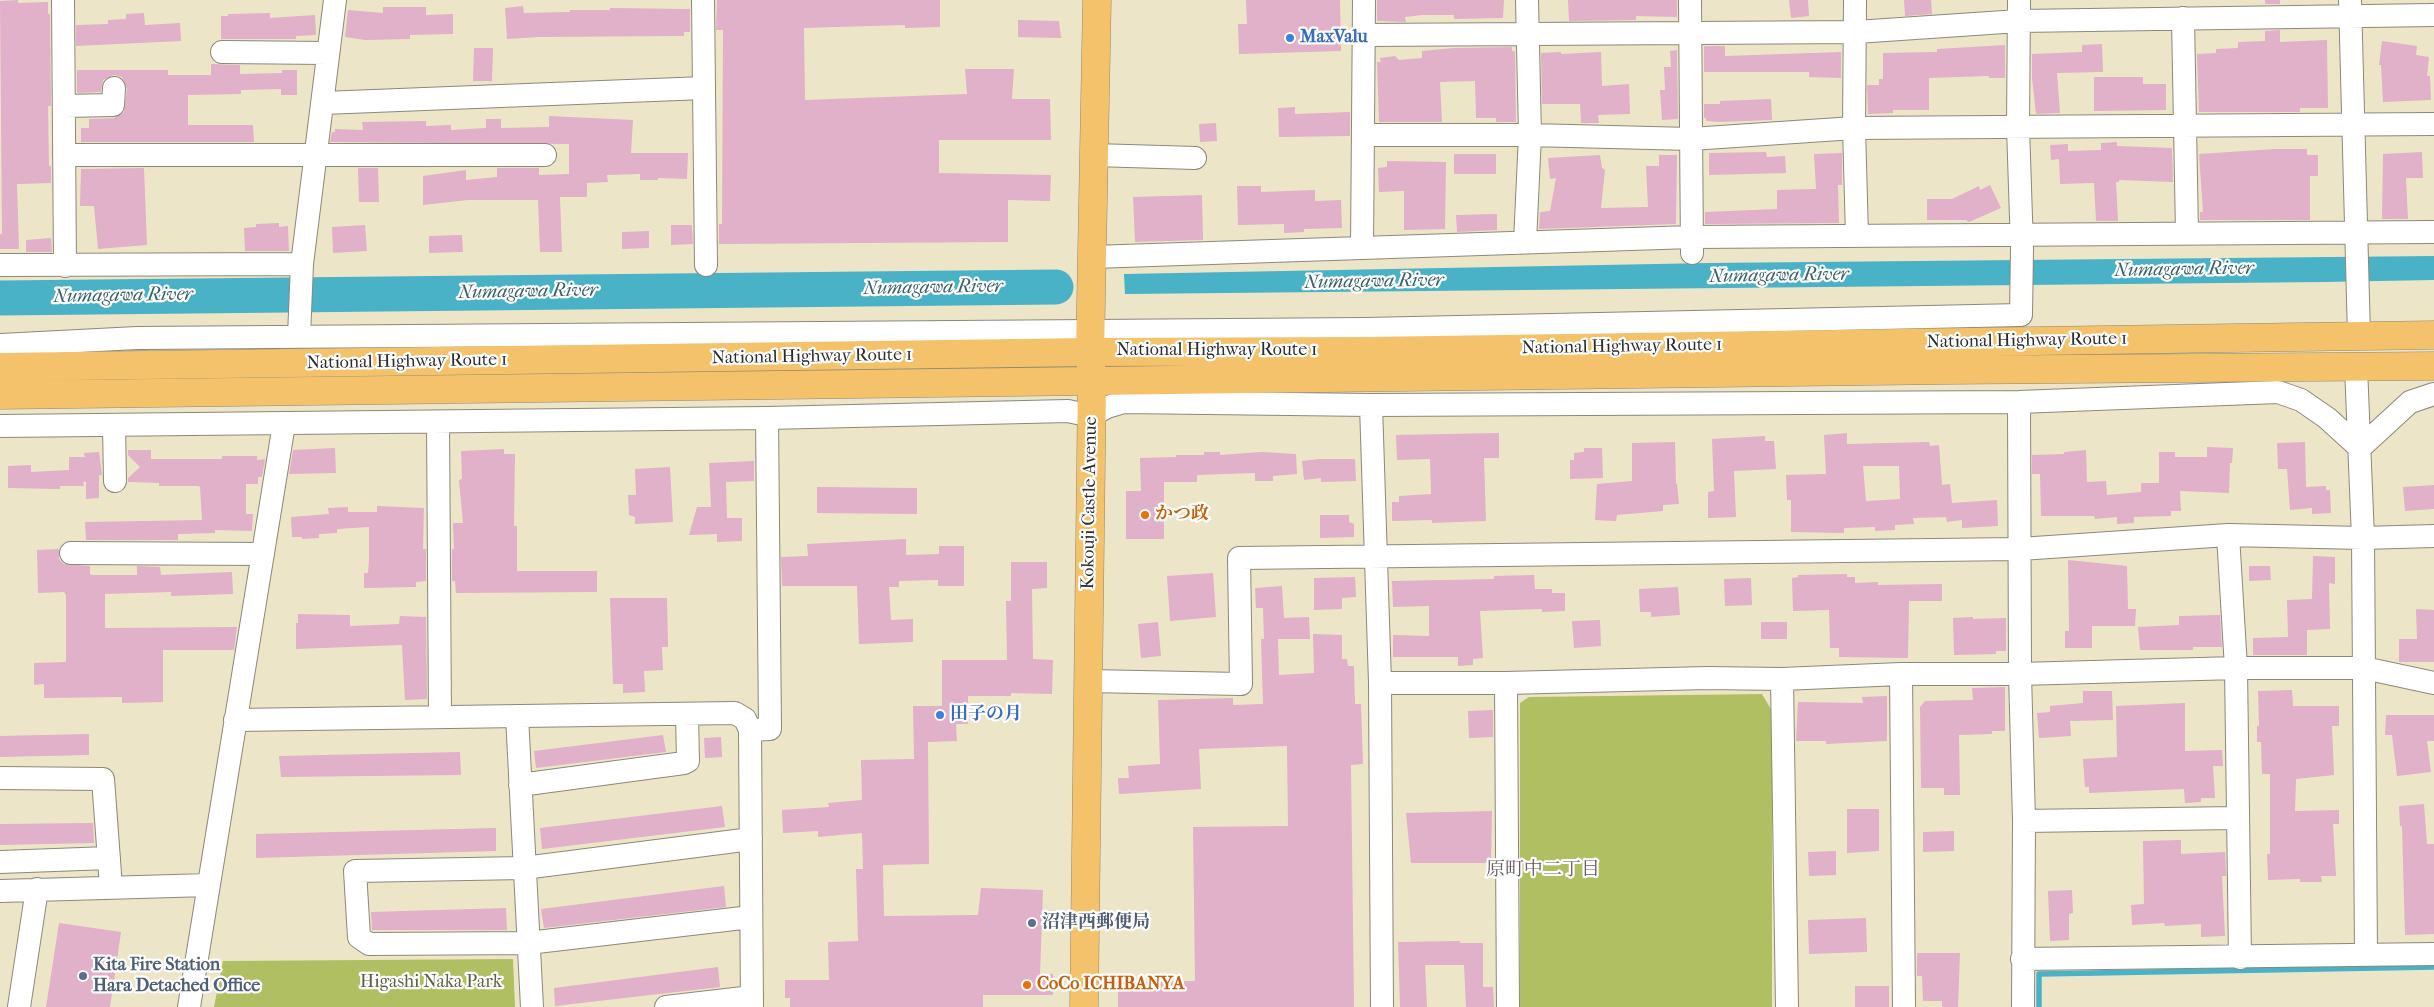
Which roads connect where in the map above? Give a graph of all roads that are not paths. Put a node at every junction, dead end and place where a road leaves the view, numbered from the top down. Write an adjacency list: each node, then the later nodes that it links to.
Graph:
1 (63, 0): 22 (street)
2 (335, 0): 18 (street)
3 (703, 0): 20 (street)
4 (1097, 0): 32 (main road, Kokouji Castle Avenue)
5 (1364, 0): 16 (street)
6 (1527, 0): 14 (street)
7 (1690, 0): 15 (street)
8 (1855, 0): 13 (street)
9 (2350, 8): 11 (street); 12 (street); 24 (street)
10 (2019, 10): 12 (street); 13 (street); 26 (street)
11 (2434, 16)
12 (2183, 18): 25 (street)
13 (1856, 32): 15 (street); 27 (street)
14 (1527, 33): 15 (street); 16 (street); 29 (street)
15 (1690, 34): 30 (street)
16 (1365, 36): 28 (street)
17 (222, 52): 18 (street)
18 (328, 53): 21 (street)
19 (114, 88): 22 (street)
20 (704, 88): 21 (street); 47 (street)
21 (323, 103): 34 (street)
22 (64, 106): 33 (street)
23 (2434, 124): 24 (street)
24 (2353, 125): 25 (street); 39 (street)
25 (2184, 126): 26 (street); 37 (street)
26 (2018, 127): 27 (street); 40 (street)
27 (1854, 128): 30 (street); 38 (street)
28 (1364, 135): 29 (street); 43 (street)
29 (1530, 135): 30 (street); 41 (street)
30 (1691, 139): 42 (street)
31 (545, 155): 34 (street)
32 (1094, 155): 35 (street); 44 (main road, Kokouji Castle Avenue)
33 (64, 156): 34 (street); 48 (street)
34 (316, 156): 45 (street)
35 (1195, 158)
36 (2434, 232): 39 (street)
37 (2187, 233): 39 (street); 40 (street)
38 (1857, 236): 40 (street); 42 (street)
39 (2356, 236): 51 (street)
40 (2022, 241): 52 (street)
41 (1525, 242): 42 (street); 43 (street)
42 (1691, 245)
43 (1362, 248): 44 (street)
44 (1092, 258): 52 (main road, Kokouji Castle Avenue)
45 (302, 264): 48 (street); 50 (street)
46 (0, 265): 48 (street)
47 (706, 265)
48 (65, 266)
49 (2434, 335): 51 (main road, National Highway Route 1)
50 (299, 336): 52 (street); 53 (street)
51 (2359, 336): 52 (main road, National Highway Route 1)
52 (1090, 342): 54 (main road, National Highway Route 1); 57 (main road, Kokouji Castle Avenue)
53 (0, 346)
54 (0, 366)
55 (2434, 366): 56 (main road, National Highway Route 1)
56 (2356, 367): 57 (main road, National Highway Route 1); 68 (street)
57 (1092, 382): 59 (main road, National Highway Route 1); 62 (main road, Kokouji Castle Avenue)
58 (2434, 394): 68 (street)
59 (0, 395)
60 (2019, 402): 61 (street); 68 (street); 73 (street)
61 (1371, 405): 62 (street); 76 (street)
62 (1091, 416): 63 (street); 82 (main road, Kokouji Castle Avenue)
63 (767, 418): 64 (street); 90 (street)
64 (438, 422): 65 (street); 88 (street)
65 (284, 424): 66 (street); 75 (street)
66 (114, 425): 67 (street); 69 (street)
67 (0, 426)
68 (2360, 448): 72 (street)
69 (115, 481)
70 (2228, 536): 72 (street); 73 (street); 77 (street)
71 (2434, 536): 72 (street)
72 (2363, 538): 78 (street)
73 (2020, 549): 76 (street); 80 (street)
74 (71, 553): 75 (street)
75 (263, 554): 89 (street)
76 (1376, 555): 82 (street); 83 (street)
77 (2236, 668): 78 (street); 80 (street); 93 (street)
78 (2364, 668): 85 (street); 106 (street)
79 (1901, 674): 80 (street); 81 (street); 118 (street)
80 (2020, 674): 94 (street)
81 (1782, 679): 84 (street); 117 (street)
82 (1088, 681): 114 (main road, Kokouji Castle Avenue)
83 (1380, 683): 84 (street); 115 (street)
84 (1506, 683): 116 (street)
85 (2434, 683)
86 (687, 714): 87 (street); 90 (street); 92 (street)
87 (517, 716): 88 (street); 92 (street)
88 (440, 717): 89 (street)
89 (236, 720): 99 (street)
90 (750, 730): 95 (street)
91 (0, 778): 96 (street)
92 (520, 785): 98 (street)
93 (2237, 818): 94 (street); 107 (street)
94 (2024, 821): 108 (street)
95 (750, 839): 98 (street); 103 (street)
96 (109, 858): 97 (street); 100 (street)
97 (0, 862)
98 (524, 868): 104 (street); 104 (street)
99 (208, 885): 100 (street); 111 (street)
100 (111, 888): 101 (street)
101 (37, 889): 102 (street); 110 (street)
102 (0, 891)
103 (751, 917): 104 (street); 109 (street)
104 (528, 943): 112 (street)
105 (2434, 954): 106 (street)
106 (2366, 955): 107 (street)
107 (2240, 958): 108 (street)
108 (2022, 959): 119 (street)
109 (752, 1002): 113 (street)
110 (19, 1007)
111 (189, 1007)
112 (532, 1007)
113 (666, 1007)
114 (1084, 1007)
115 (1382, 1007)
116 (1508, 1007)
117 (1787, 1007)
118 (1904, 1007)
119 (2023, 1007)

